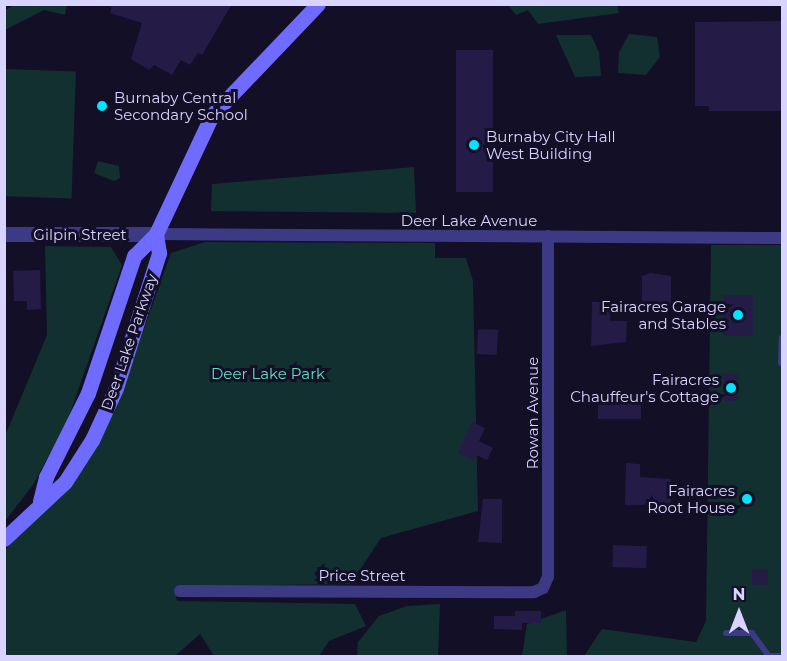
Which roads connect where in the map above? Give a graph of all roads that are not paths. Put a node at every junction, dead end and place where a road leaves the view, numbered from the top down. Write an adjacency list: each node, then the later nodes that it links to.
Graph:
1 (318, 4): 3 (main road, Deer Lake Parkway)
2 (4, 234): 3 (street, Gilpin Street)
3 (156, 234): 4 (street, Deer Lake Avenue); 8 (main road, Deer Lake Parkway); 8 (main road, Deer Lake Parkway)
4 (548, 236): 5 (street, Deer Lake Avenue); 10 (street, Rowan Avenue)
5 (783, 238)
6 (783, 338): 7 (lane)
7 (781, 363)
8 (40, 501): 9 (main road, Deer Lake Parkway)
9 (4, 538)
10 (543, 588): 11 (street, Price Street)
11 (180, 591)
12 (726, 633): 13 (lane)
13 (783, 656)

